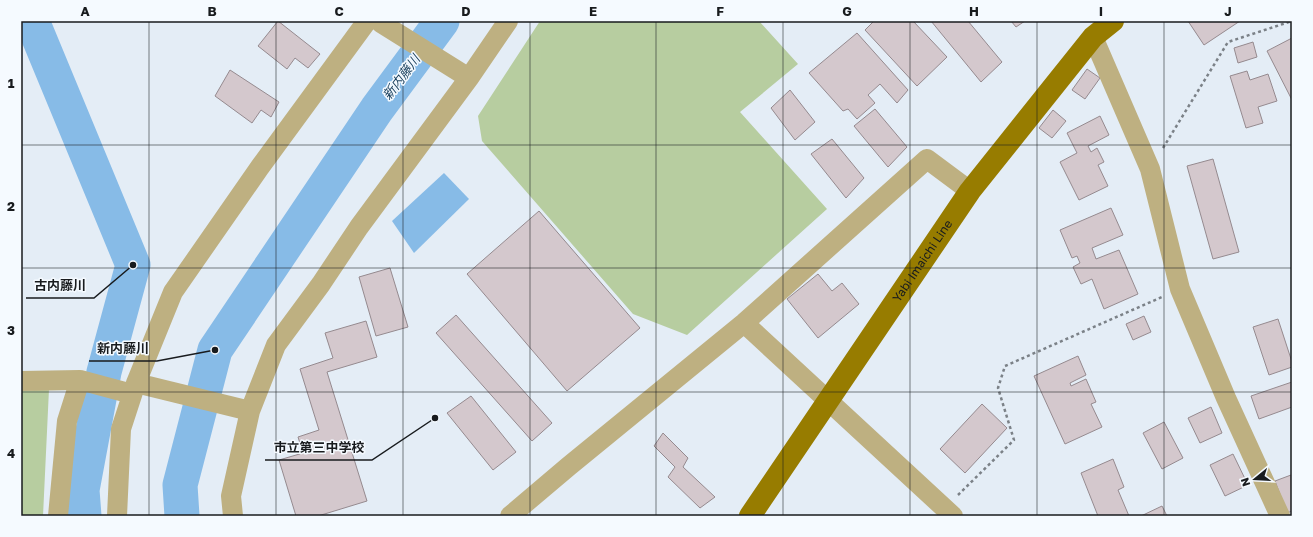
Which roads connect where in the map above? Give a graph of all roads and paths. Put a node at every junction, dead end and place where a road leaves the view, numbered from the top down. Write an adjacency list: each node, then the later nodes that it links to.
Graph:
1 (508, 21): 5 (street)
2 (1292, 21): 6 (path)
3 (376, 22): 5 (street); 12 (street)
4 (1101, 28): 6 (street); 7 (main road, Yabi Imaichi Line)
5 (465, 76): 14 (street)
6 (1150, 169): 8 (street)
7 (970, 191): 9 (street); 13 (main road, Yabi Imaichi Line)
8 (1180, 289): 15 (path); 21 (street)
9 (744, 323): 13 (street); 19 (street)
10 (80, 380): 11 (street); 12 (street); 16 (street)
11 (21, 381)
12 (134, 389): 14 (street); 17 (street)
13 (829, 400): 15 (street); 20 (main road, Yabi Imaichi Line)
14 (250, 412): 18 (street)
15 (945, 513)
16 (58, 516)
17 (117, 516)
18 (234, 516)
19 (510, 516)
20 (750, 516)
21 (1280, 516)

